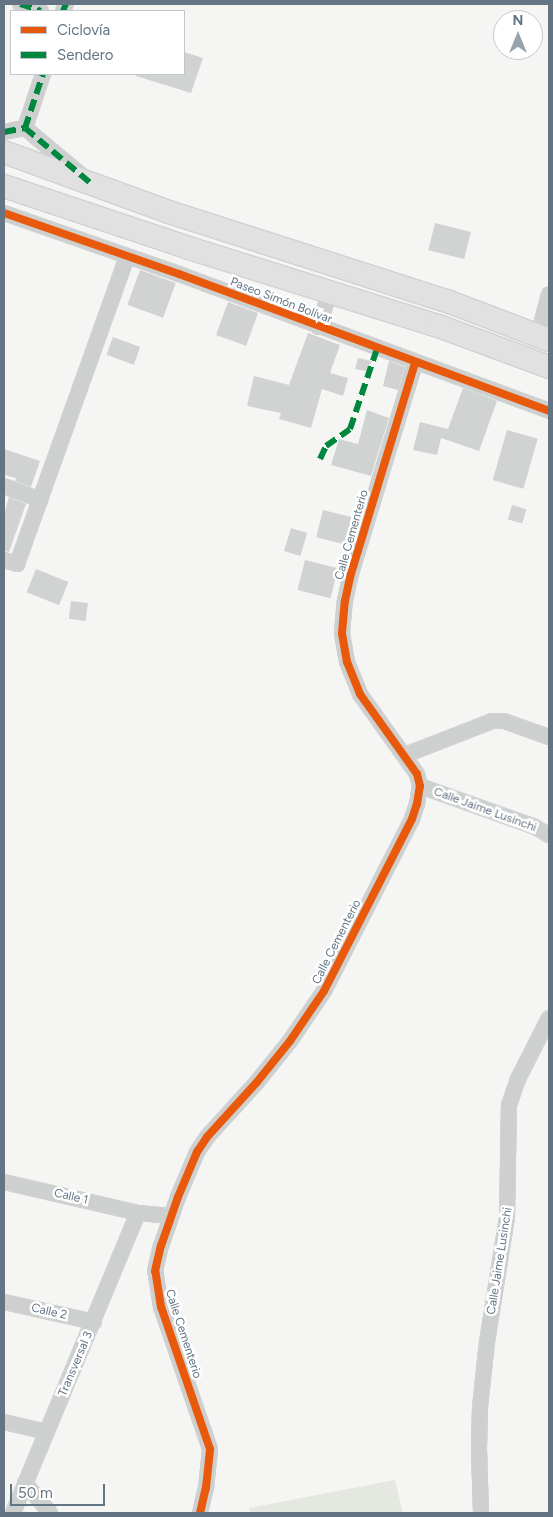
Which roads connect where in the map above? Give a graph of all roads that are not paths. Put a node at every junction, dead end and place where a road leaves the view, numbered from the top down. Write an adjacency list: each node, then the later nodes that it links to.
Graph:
1 (20, 4): 2 (street)
2 (38, 10)
3 (43, 75): 4 (street)
4 (25, 128): 5 (street); 8 (street)
5 (4, 132)
6 (4, 152): 8 (main road)
7 (4, 186): 11 (main road, Paseo Simón Bolívar)
8 (94, 186): 14 (main road)
9 (4, 213): 10 (street, Paseo Simón Bolívar)
10 (127, 256): 13 (street, Paseo Simón Bolívar); 19 (street)
11 (330, 292): 13 (street); 16 (main road, Paseo Simón Bolívar)
12 (549, 294): 14 (street)
13 (318, 327): 15 (street, Paseo Simón Bolívar)
14 (546, 337): 16 (main road)
15 (415, 363): 17 (street, Paseo Simón Bolívar); 22 (street, Calle Cementerio)
16 (541, 363)
17 (549, 411)
18 (4, 486): 19 (street)
19 (40, 500): 20 (street)
20 (4, 560)
21 (549, 737): 22 (street)
22 (405, 755): 23 (street, Calle Cementerio)
23 (420, 786): 24 (street, Calle Jaime Lusinchi); 28 (street, Calle Cementerio)
24 (549, 835)
25 (549, 1018): 37 (street, Calle Jaime Lusinchi)
26 (4, 1182): 27 (street, Calle 1)
27 (138, 1213): 28 (street, Calle 1); 30 (street, Transversal 3)
28 (171, 1216): 36 (street, Calle Cementerio)
29 (4, 1302): 30 (street, Calle 2)
30 (94, 1322): 32 (street, Transversal 3)
31 (4, 1422): 32 (street)
32 (47, 1432): 33 (street, Transversal 3)
33 (25, 1483): 34 (street, Transversal 3); 35 (street)
34 (13, 1513)
35 (50, 1513)
36 (200, 1513)
37 (481, 1513)

